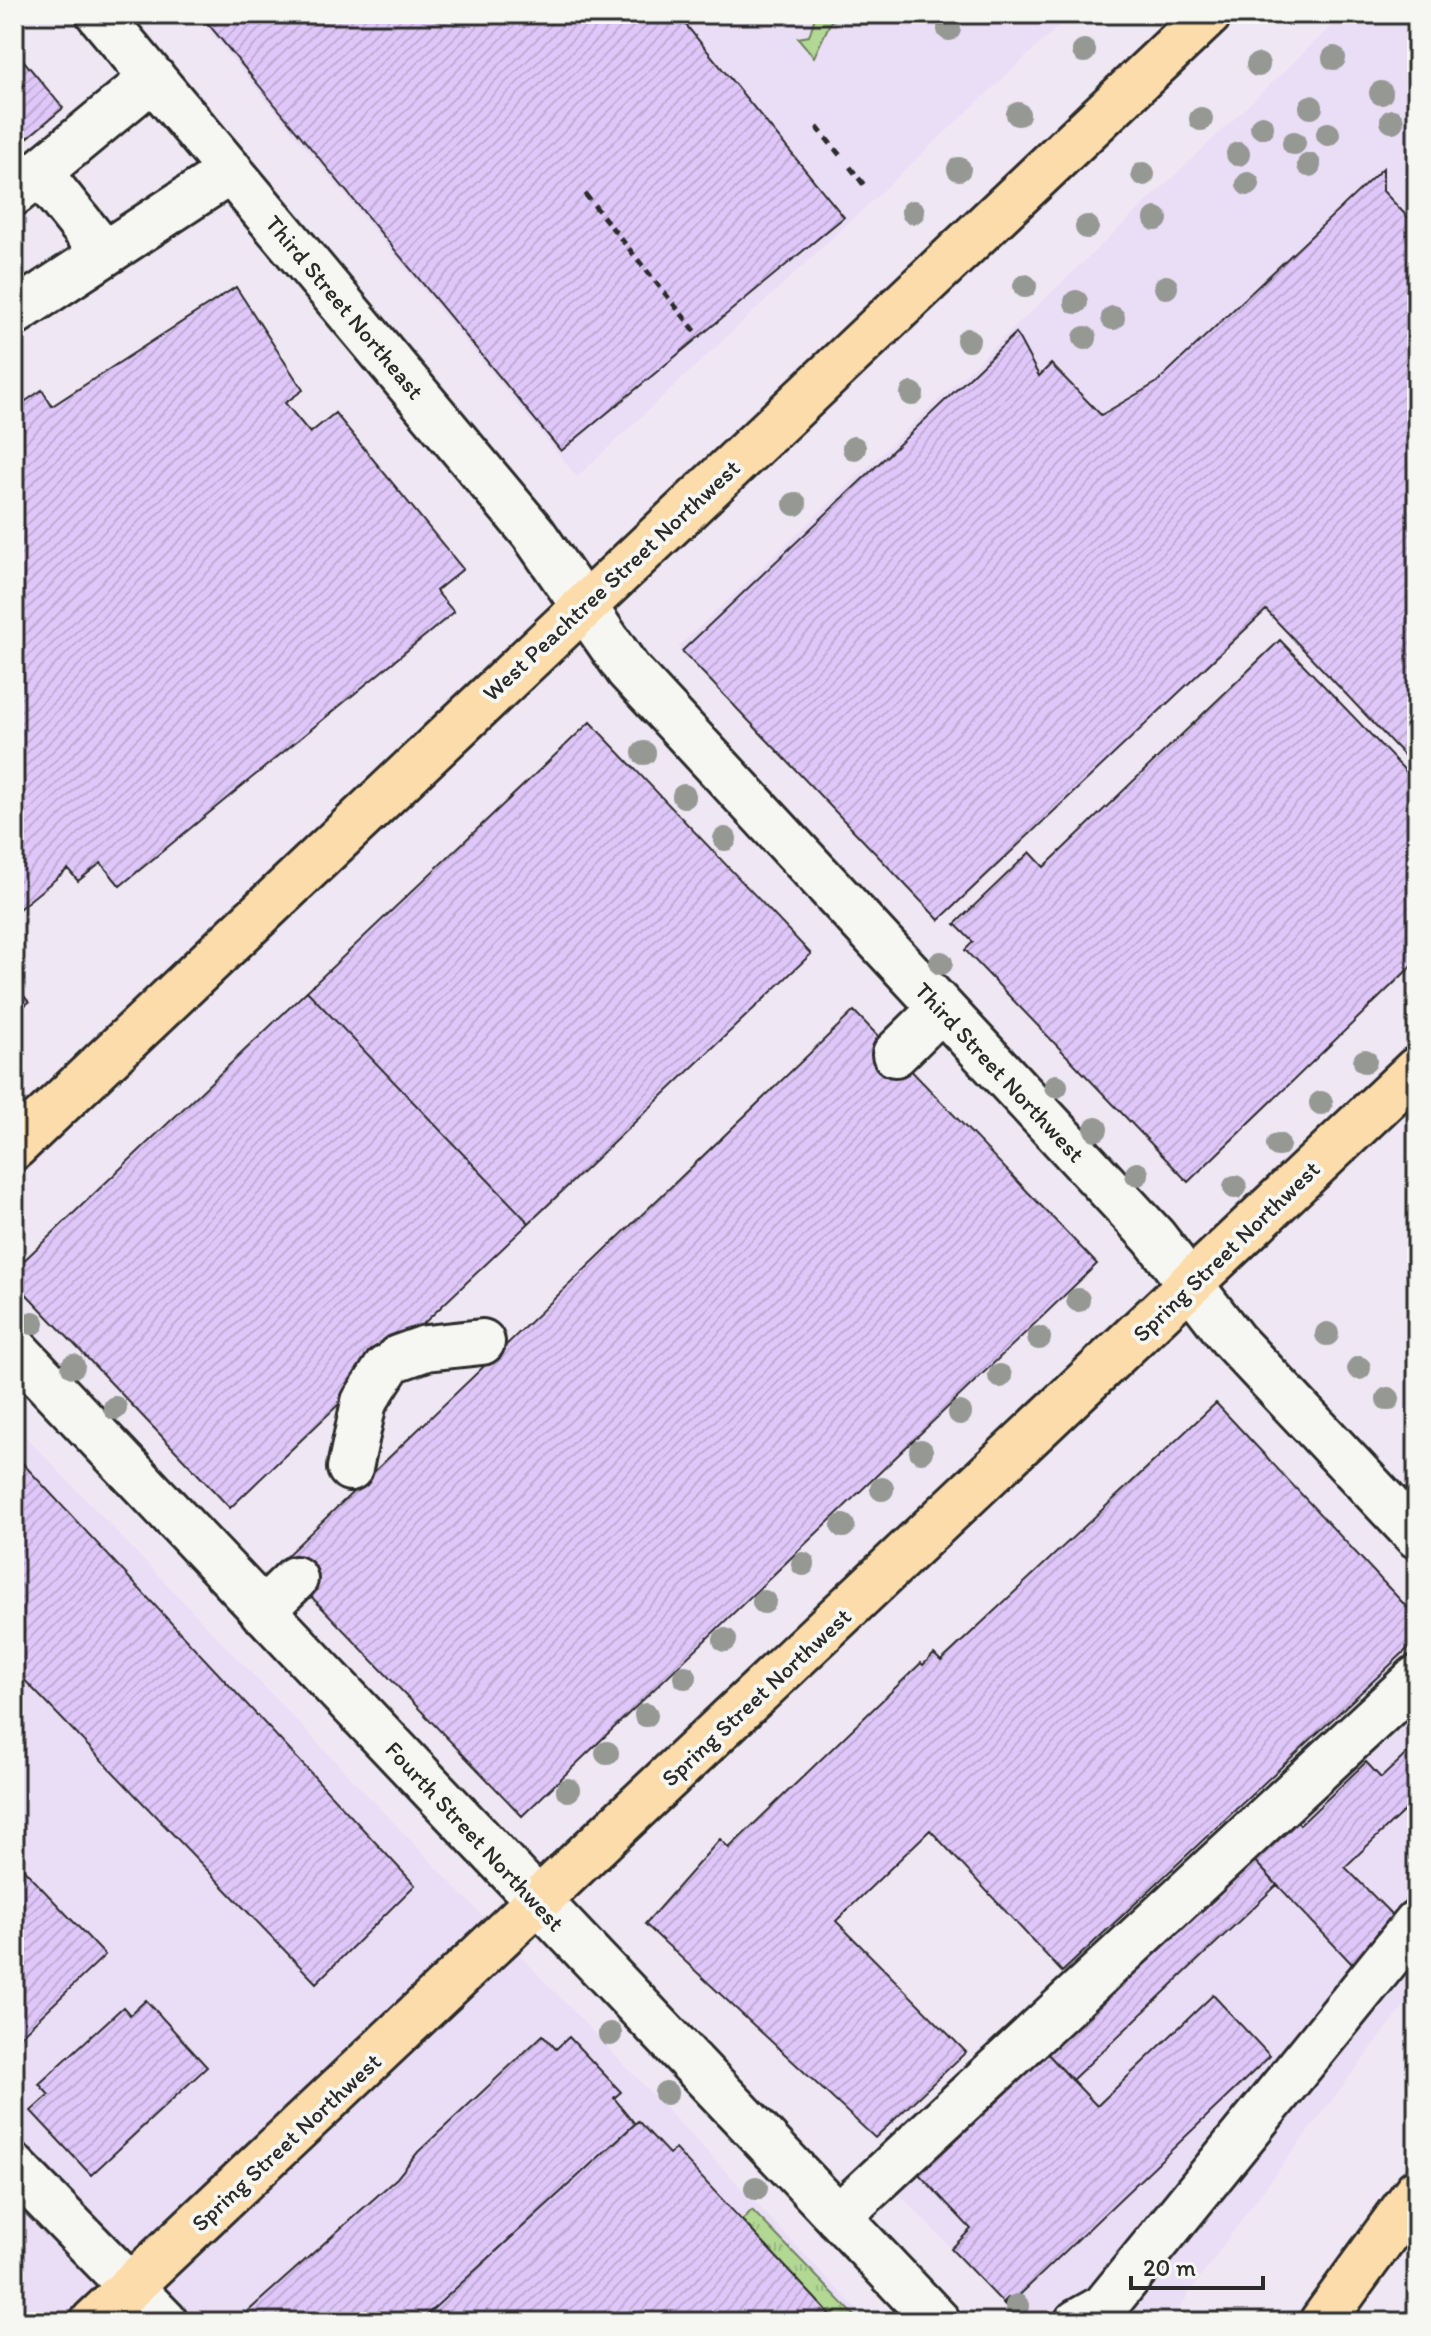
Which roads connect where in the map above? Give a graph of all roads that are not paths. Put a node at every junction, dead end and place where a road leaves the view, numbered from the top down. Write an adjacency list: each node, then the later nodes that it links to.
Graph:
1 (99, 14): 3 (street, Third Street Northeast)
2 (1209, 14): 8 (main road, West Peachtree Street Northwest)
3 (153, 78): 4 (street, Third Street Northeast); 5 (street)
4 (231, 171): 6 (street); 8 (street, Third Street Northeast)
5 (27, 182): 6 (street)
6 (104, 253): 7 (street)
7 (14, 313)
8 (583, 606): 9 (street, Third Street Northwest); 12 (main road, West Peachtree Street Northwest)
9 (941, 1009): 10 (street); 13 (street, Third Street Northwest)
10 (895, 1054)
11 (1417, 1069): 13 (main road, Spring Street Northwest)
12 (14, 1147)
13 (1191, 1285): 17 (street, Third Street Northwest); 21 (main road, Spring Street Northwest)
14 (482, 1342): 16 (street)
15 (14, 1348): 19 (street, Fourth Street Northwest)
16 (350, 1468)
17 (1417, 1536)
18 (295, 1579): 19 (street)
19 (262, 1611): 21 (street, Fourth Street Northwest)
20 (1417, 1678): 25 (street)
21 (539, 1903): 25 (street, Fourth Street Northwest); 26 (main road, Spring Street Northwest)
22 (1417, 1922): 30 (street)
23 (14, 2167): 26 (street)
24 (1417, 2191): 31 (main road)
25 (838, 2217): 29 (street, Fourth Street Northwest)
26 (131, 2288): 27 (main road, Spring Street Northwest); 28 (street)
27 (93, 2322)
28 (165, 2322)
29 (938, 2322)
30 (1077, 2322)
31 (1322, 2322)

